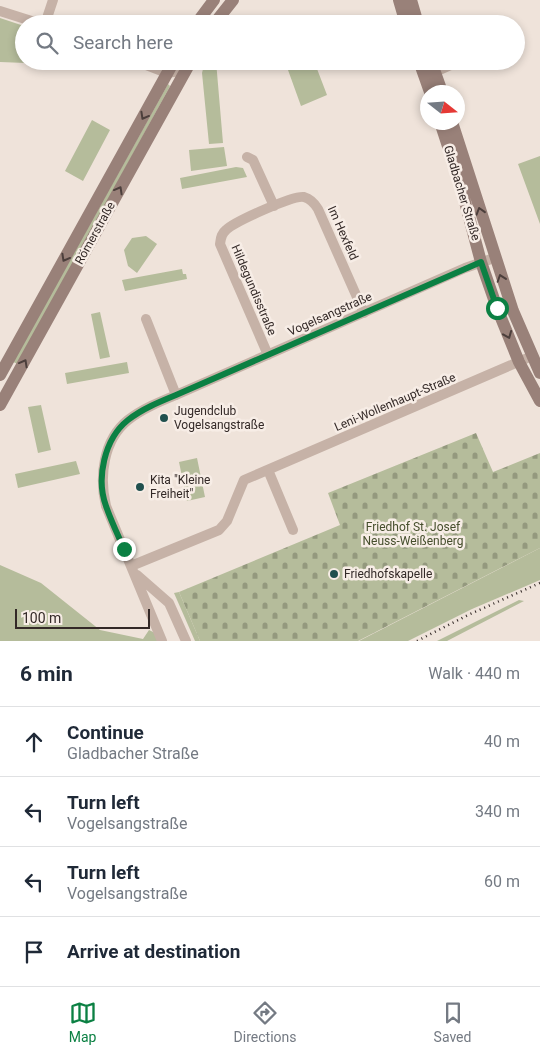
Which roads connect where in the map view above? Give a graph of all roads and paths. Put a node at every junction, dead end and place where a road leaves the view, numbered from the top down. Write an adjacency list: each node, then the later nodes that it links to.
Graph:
1 (53, 0): 7 (street)
2 (214, 0): 8 (main road)
3 (233, 0): 9 (main road)
4 (399, 0): 10 (main road)
5 (411, 0): 11 (main road)
6 (0, 11): 12 (street)
7 (48, 15)
8 (203, 15)
9 (221, 15)
10 (403, 15)
11 (415, 15)
12 (15, 16)
13 (159, 70): 19 (street)
14 (169, 70): 19 (main road, Römerstraße)
15 (176, 70): 19 (street)
16 (186, 70): 22 (main road, Römerstraße)
17 (422, 70): 20 (main road)
18 (434, 70): 21 (main road)
19 (167, 73): 22 (street); 35 (main road, Römerstraße, one-way to 35)
20 (428, 85)
21 (440, 85)
22 (175, 90): 38 (main road, Römerstraße, one-way to 22)
23 (443, 130): 28 (main road, Gladbacher Straße)
24 (454, 130): 27 (main road, Gladbacher Straße, one-way to 24)
25 (247, 157): 26 (street)
26 (274, 206): 29 (street, Im Hexfeld); 31 (street, Hildegundisstraße)
27 (494, 258): 28 (street, Vogelsangstraße); 32 (main road, Gladbacher Straße, one-way to 27)
28 (481, 262): 29 (street, Vogelsangstraße); 33 (main road, Gladbacher Straße, one-way to 33)
29 (364, 313): 31 (street, Vogelsangstraße)
30 (146, 318): 36 (street)
31 (268, 355): 36 (street, Vogelsangstraße)
32 (532, 356): 33 (street, Leni-Wollenhaupt-Straße); 34 (main road, Gladbacher Straße)
33 (519, 362): 37 (main road, Gladbacher Straße); 39 (street, Leni-Wollenhaupt-Straße)
34 (540, 373)
35 (0, 375)
36 (176, 395): 41 (street, Vogelsangstraße)
37 (540, 401)
38 (0, 405)
39 (268, 470): 40 (street); 41 (street, Leni-Wollenhaupt-Straße)
40 (293, 530)
41 (133, 569): 42 (street, Vogelsangstraße); 43 (street, Vogelsangstraße)
42 (162, 641)
43 (186, 641)

